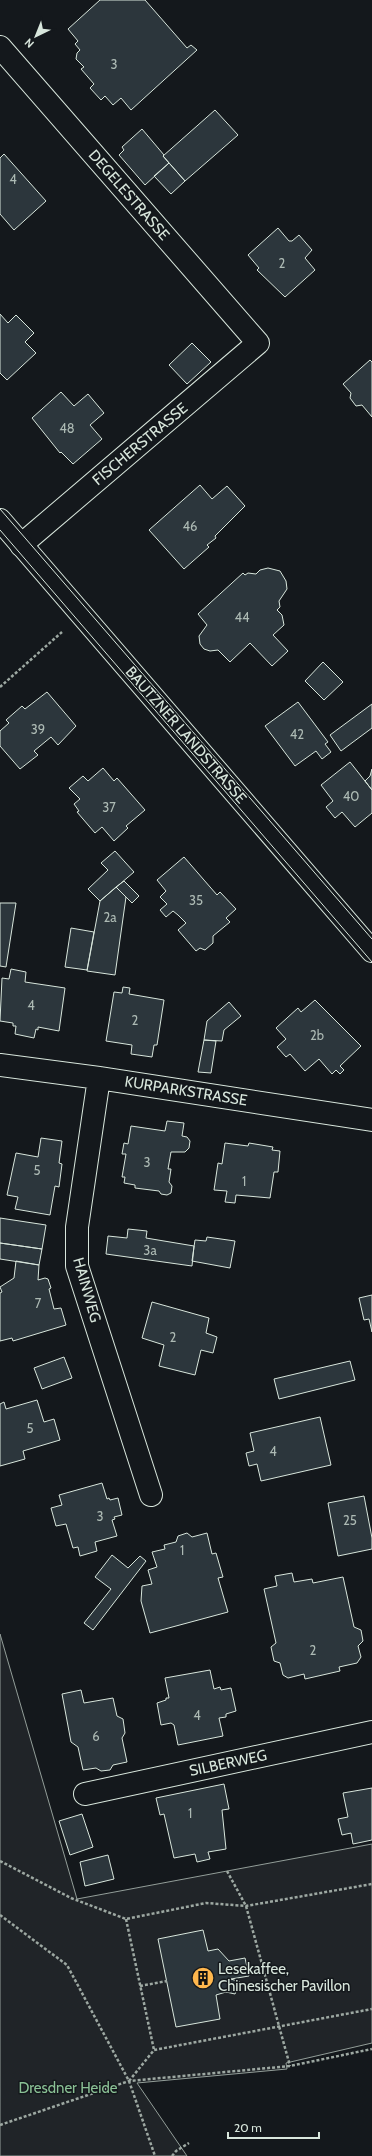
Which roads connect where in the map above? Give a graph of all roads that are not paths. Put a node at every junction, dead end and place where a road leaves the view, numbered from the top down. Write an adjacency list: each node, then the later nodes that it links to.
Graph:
1 (0, 47): 2 (street, DEGELESTRASSE)
2 (258, 343): 4 (street, FISCHERSTRASSE)
3 (0, 520): 4 (street, BAUTZNER LANDSTRASSE)
4 (22, 545): 5 (street, BAUTZNER LANDSTRASSE)
5 (372, 951)
6 (0, 1064): 7 (street, KURPARKSTRASSE)
7 (99, 1078): 8 (street, KURPARKSTRASSE); 9 (street, HAINWEG)
8 (372, 1120)
9 (151, 1495)
10 (372, 1732): 11 (street, SILBERWEG)
11 (85, 1794)

